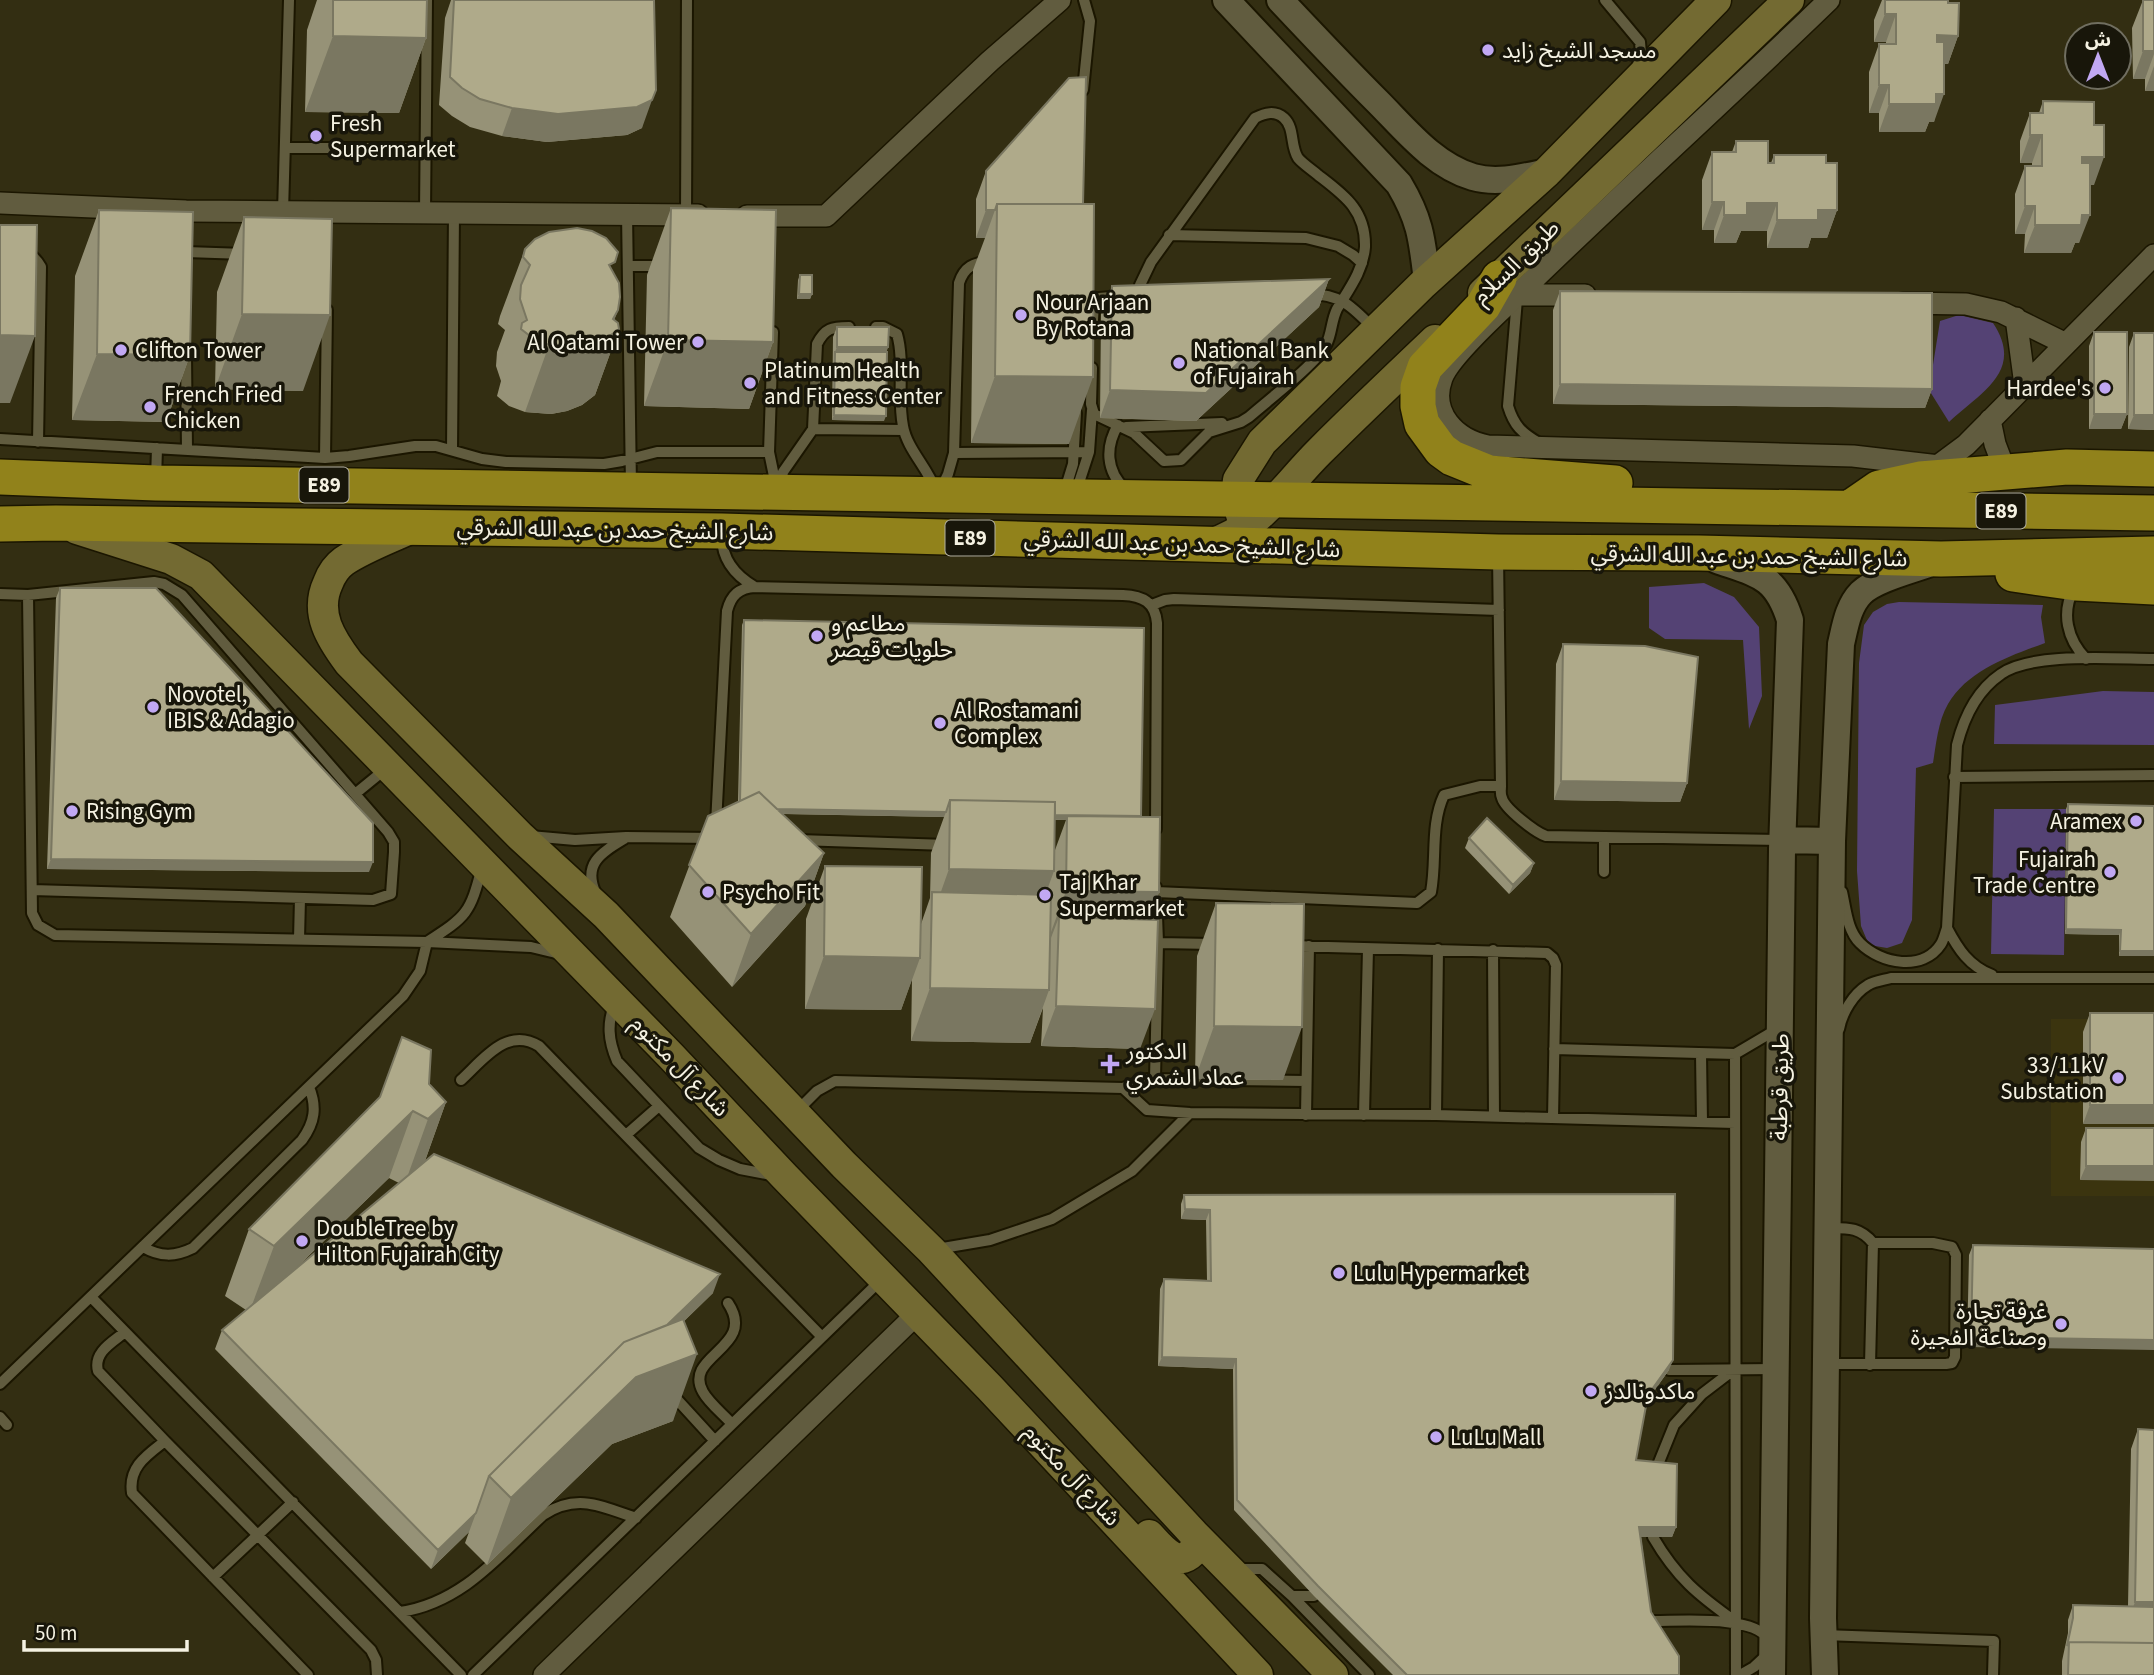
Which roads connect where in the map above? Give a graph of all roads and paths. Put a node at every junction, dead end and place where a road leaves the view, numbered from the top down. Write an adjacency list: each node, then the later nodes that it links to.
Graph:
1 (289, 0): 16 (lane)
2 (426, 0): 17 (lane)
3 (687, 0): 24 (lane)
4 (1059, 0): 24 (street)
5 (1084, 0): 15 (lane)
6 (1226, 0): 13 (street)
7 (1280, 0): 12 (street)
8 (1605, 0): 14 (lane)
9 (1716, 0): 14 (main road, طريق السلام)
10 (1789, 0): 37 (main road, طريق السلام)
11 (1829, 0): 37 (street)
12 (1307, 29): 13 (street); 18 (street)
13 (1271, 46): 36 (street)
14 (1633, 82): 18 (main road, طريق السلام)
15 (1083, 108)
16 (285, 148): 17 (lane); 20 (lane)
17 (425, 148): 21 (lane)
18 (1547, 172): 36 (main road, طريق السلام)
19 (0, 204): 20 (street)
20 (284, 212): 21 (street)
21 (425, 213): 22 (street)
22 (454, 213): 23 (street); 73 (lane)
23 (627, 213): 24 (street); 34 (lane)
24 (686, 215)
25 (1169, 235): 32 (lane); 32 (lane); 39 (lane)
26 (186, 238): 28 (lane)
27 (0, 250): 69 (lane)
28 (186, 252): 29 (lane); 33 (lane)
29 (262, 254)
30 (2154, 255): 50 (street)
31 (996, 262): 77 (lane)
32 (1362, 263): 43 (lane)
33 (186, 265)
34 (628, 266): 35 (lane); 82 (lane)
35 (669, 266)
36 (1427, 281): 47 (main road, طريق السلام)
37 (1508, 286): 42 (street); 70 (lane); 70 (street); 90 (main road, طريق السلام); 92 (highway)
38 (327, 292): 78 (lane)
39 (1138, 295): 40 (lane); 48 (lane)
40 (1152, 295)
41 (1297, 295): 43 (lane)
42 (1599, 295)
43 (1343, 300): 47 (lane); 64 (lane)
44 (1878, 302): 46 (street)
45 (773, 316): 74 (lane)
46 (2016, 318): 50 (street); 56 (street)
47 (1376, 331): 94 (main road, طريق السلام)
48 (1093, 337)
49 (186, 344): 72 (lane)
50 (2066, 344): 56 (street)
51 (1093, 350): 62 (lane)
52 (816, 370): 53 (lane); 55 (lane); 57 (lane)
53 (830, 370)
54 (886, 371): 55 (lane)
55 (900, 371): 60 (lane)
56 (2025, 385): 63 (street)
57 (816, 397): 58 (lane); 66 (lane)
58 (857, 397)
59 (885, 398): 60 (lane)
60 (899, 398): 67 (lane)
61 (1076, 399): 75 (lane)
62 (1092, 410): 65 (lane); 76 (lane)
63 (1990, 420): 80 (street); 81 (street)
64 (1241, 422): 65 (lane); 65 (lane)
65 (1120, 426): 88 (lane)
66 (813, 429): 67 (lane); 85 (lane)
67 (903, 430): 86 (lane)
68 (0, 439): 69 (lane)
69 (38, 442): 71 (lane)
70 (1545, 447): 80 (street)
71 (157, 448): 72 (lane); 84 (lane)
72 (187, 450): 78 (lane)
73 (453, 450): 78 (lane); 82 (lane)
74 (769, 452): 82 (lane); 85 (lane)
75 (1075, 452): 76 (lane); 77 (lane); 87 (lane)
76 (1089, 452): 87 (lane)
77 (954, 453): 86 (lane)
78 (325, 458)
79 (2154, 468): 81 (highway)
80 (1929, 473): 81 (highway); 93 (highway)
81 (2006, 473)
82 (631, 474): 84 (highway, شارع الشيخ حمد بن عبد الله الشرقي / E89); 85 (highway, شارع الشيخ حمد بن عبد الله الشرقي / E89)
83 (0, 477): 84 (highway, شارع الشيخ حمد بن عبد الله الشرقي / E89)
84 (156, 483)
85 (779, 492): 86 (highway, شارع الشيخ حمد بن عبد الله الشرقي / E89)
86 (937, 494): 87 (highway, شارع الشيخ حمد بن عبد الله الشرقي / E89)
87 (1068, 496): 88 (highway, شارع الشيخ حمد بن عبد الله الشرقي / E89)
88 (1136, 496): 89 (highway, شارع الشيخ حمد بن عبد الله الشرقي / E89)
89 (1186, 497): 94 (highway, شارع الشيخ حمد بن عبد الله الشرقي / E89); 100 (highway)
90 (1276, 499): 91 (highway, شارع الشيخ حمد بن عبد الله الشرقي / E89); 94 (highway, شارع الشيخ حمد بن عبد الله الشرقي / E89)
91 (1708, 507): 92 (highway, شارع الشيخ حمد بن عبد الله الشرقي / E89); 103 (highway)
92 (1781, 508): 93 (highway, شارع الشيخ حمد بن عبد الله الشرقي / E89)
93 (1849, 509): 95 (highway, شارع الشيخ حمد بن عبد الله الشرقي / E89)
94 (1242, 513): 101 (main road); 102 (main road)
95 (2154, 513)
96 (56, 523): 97 (highway, شارع الشيخ حمد بن عبد الله الشرقي / E89); 98 (highway, شارع الشيخ حمد بن عبد الله الشرقي / E89); 118 (main road, شارع آل مكتوم)
97 (0, 524)
98 (414, 527): 99 (highway, شارع الشيخ حمد بن عبد الله الشرقي / E89); 117 (main road)
99 (722, 531): 100 (highway, شارع الشيخ حمد بن عبد الله الشرقي / E89); 109 (lane)
100 (850, 535): 101 (highway, شارع الشيخ حمد بن عبد الله الشرقي / E89)
101 (1210, 544): 102 (highway, شارع الشيخ حمد بن عبد الله الشرقي / E89)
102 (1277, 546): 103 (highway, شارع الشيخ حمد بن عبد الله الشرقي / E89)
103 (1322, 548): 104 (highway, شارع الشيخ حمد بن عبد الله الشرقي / E89)
104 (1498, 552): 105 (highway, شارع الشيخ حمد بن عبد الله الشرقي / E89); 114 (lane)
105 (1699, 553): 107 (highway, شارع الشيخ حمد بن عبد الله الشرقي / E89); 130 (street, طريق قرطبة)
106 (2154, 554): 107 (highway, شارع الشيخ حمد بن عبد الله الشرقي / E89)
107 (1941, 559): 108 (highway); 133 (street)
108 (2076, 583): 110 (highway); 115 (lane)
109 (755, 587): 113 (lane); 127 (lane)
110 (2154, 587)
111 (0, 594): 112 (lane)
112 (28, 595): 123 (lane); 137 (lane)
113 (1152, 605): 114 (lane); 132 (lane)
114 (1499, 610): 122 (lane)
115 (2086, 659): 116 (lane); 121 (lane)
116 (2154, 659)
117 (387, 703): 118 (main road); 124 (main road)
118 (340, 718): 119 (main road, شارع آل مكتوم)
119 (388, 767): 123 (lane); 134 (main road, شارع آل مكتوم)
120 (2154, 775): 121 (lane)
121 (1954, 777): 141 (lane)
122 (1501, 786): 126 (lane); 138 (lane)
123 (355, 794): 139 (lane)
124 (520, 836): 125 (lane); 140 (main road)
125 (626, 837): 127 (lane); 140 (lane)
126 (1604, 837): 130 (lane); 136 (lane)
127 (715, 838): 128 (lane)
128 (729, 838)
129 (783, 840): 131 (lane)
130 (1782, 840): 133 (street); 155 (street, طريق قرطبة)
131 (962, 846)
132 (1156, 847)
133 (1832, 847): 141 (lane); 162 (street)
134 (482, 864): 143 (lane); 151 (main road, شارع آل مكتوم)
135 (1156, 870): 138 (lane)
136 (1604, 872)
137 (32, 890): 139 (lane); 142 (lane)
138 (1156, 892): 144 (lane)
139 (300, 898): 142 (lane)
140 (606, 915): 166 (main road)
141 (1947, 928): 152 (lane)
142 (299, 939): 143 (lane)
143 (427, 942): 151 (lane); 163 (lane)
144 (1158, 943): 145 (lane); 159 (lane)
145 (1227, 944)
146 (1281, 945): 147 (lane)
147 (1309, 946): 148 (lane); 161 (lane)
148 (1368, 949): 149 (lane); 169 (lane)
149 (1438, 949): 150 (lane); 170 (lane)
150 (1493, 950): 156 (lane); 171 (lane)
151 (576, 959): 154 (main road, شارع آل مكتوم)
152 (1999, 977): 153 (lane); 162 (lane)
153 (2154, 978)
154 (616, 999): 165 (lane); 176 (main road, شارع آل مكتوم)
155 (1780, 1028): 158 (lane); 190 (street, طريق قرطبة)
156 (1554, 1049): 157 (lane); 172 (lane)
157 (1702, 1054): 158 (lane); 173 (lane)
158 (1735, 1054): 174 (lane)
159 (1155, 1079): 161 (lane); 164 (lane)
160 (461, 1080): 175 (lane)
161 (1306, 1081): 168 (lane)
162 (1830, 1084): 177 (street)
163 (309, 1087): 179 (lane); 179 (lane)
164 (1123, 1088): 166 (lane); 167 (lane)
165 (659, 1106): 175 (lane); 176 (lane)
166 (795, 1113): 180 (main road)
167 (1190, 1113): 168 (lane); 180 (lane)
168 (1306, 1115): 169 (lane)
169 (1364, 1115): 170 (lane)
170 (1436, 1115): 171 (lane)
171 (1494, 1117): 172 (lane)
172 (1553, 1118): 173 (lane)
173 (1702, 1122): 174 (lane)
174 (1735, 1122): 189 (lane)
175 (626, 1135): 186 (lane)
176 (785, 1177): 181 (main road, شارع آل مكتوم)
177 (1828, 1228): 178 (lane); 187 (street)
178 (1873, 1243): 188 (lane); 188 (lane)
179 (142, 1247): 182 (lane)
180 (931, 1250): 201 (main road)
181 (883, 1278): 184 (main road, شارع آل مكتوم); 186 (lane)
182 (91, 1297): 185 (lane); 193 (lane)
183 (728, 1303): 195 (lane)
184 (917, 1314): 194 (main road, شارع آل مكتوم); 217 (street)
185 (125, 1332): 196 (lane); 199 (lane)
186 (822, 1337): 195 (lane)
187 (1827, 1364): 188 (lane); 211 (street)
188 (1870, 1365)
189 (1736, 1368): 190 (lane); 191 (lane); 198 (lane); 210 (lane)
190 (1777, 1368): 212 (street, طريق قرطبة)
191 (1669, 1370)
192 (662, 1383): 197 (lane)
193 (0, 1384)
194 (990, 1388): 201 (main road); 218 (main road, شارع آل مكتوم)
195 (732, 1424): 197 (lane)
196 (165, 1441): 202 (lane); 205 (lane)
197 (715, 1441): 200 (lane)
198 (1655, 1472)
199 (293, 1503): 202 (lane); 208 (lane)
200 (636, 1518): 208 (lane); 216 (lane)
201 (1194, 1534): 204 (main road)
202 (258, 1535): 205 (lane); 214 (lane)
203 (1653, 1537): 210 (lane)
204 (1229, 1569): 207 (lane); 219 (main road)
205 (213, 1577): 213 (lane)
206 (1314, 1595): 207 (lane)
207 (1292, 1596): 220 (lane)
208 (400, 1612): 215 (lane)
209 (1647, 1621): 210 (lane)
210 (1736, 1622): 212 (lane); 221 (lane)
211 (1823, 1635): 223 (street); 224 (lane)
212 (1774, 1649): 221 (lane); 222 (street, طريق قرطبة)
213 (308, 1675)
214 (377, 1675)
215 (461, 1675)
216 (473, 1675)
217 (544, 1675)
218 (1258, 1675)
219 (1334, 1675)
220 (1369, 1675)
221 (1738, 1675)
222 (1772, 1675)
223 (1825, 1675)
224 (1993, 1675)

